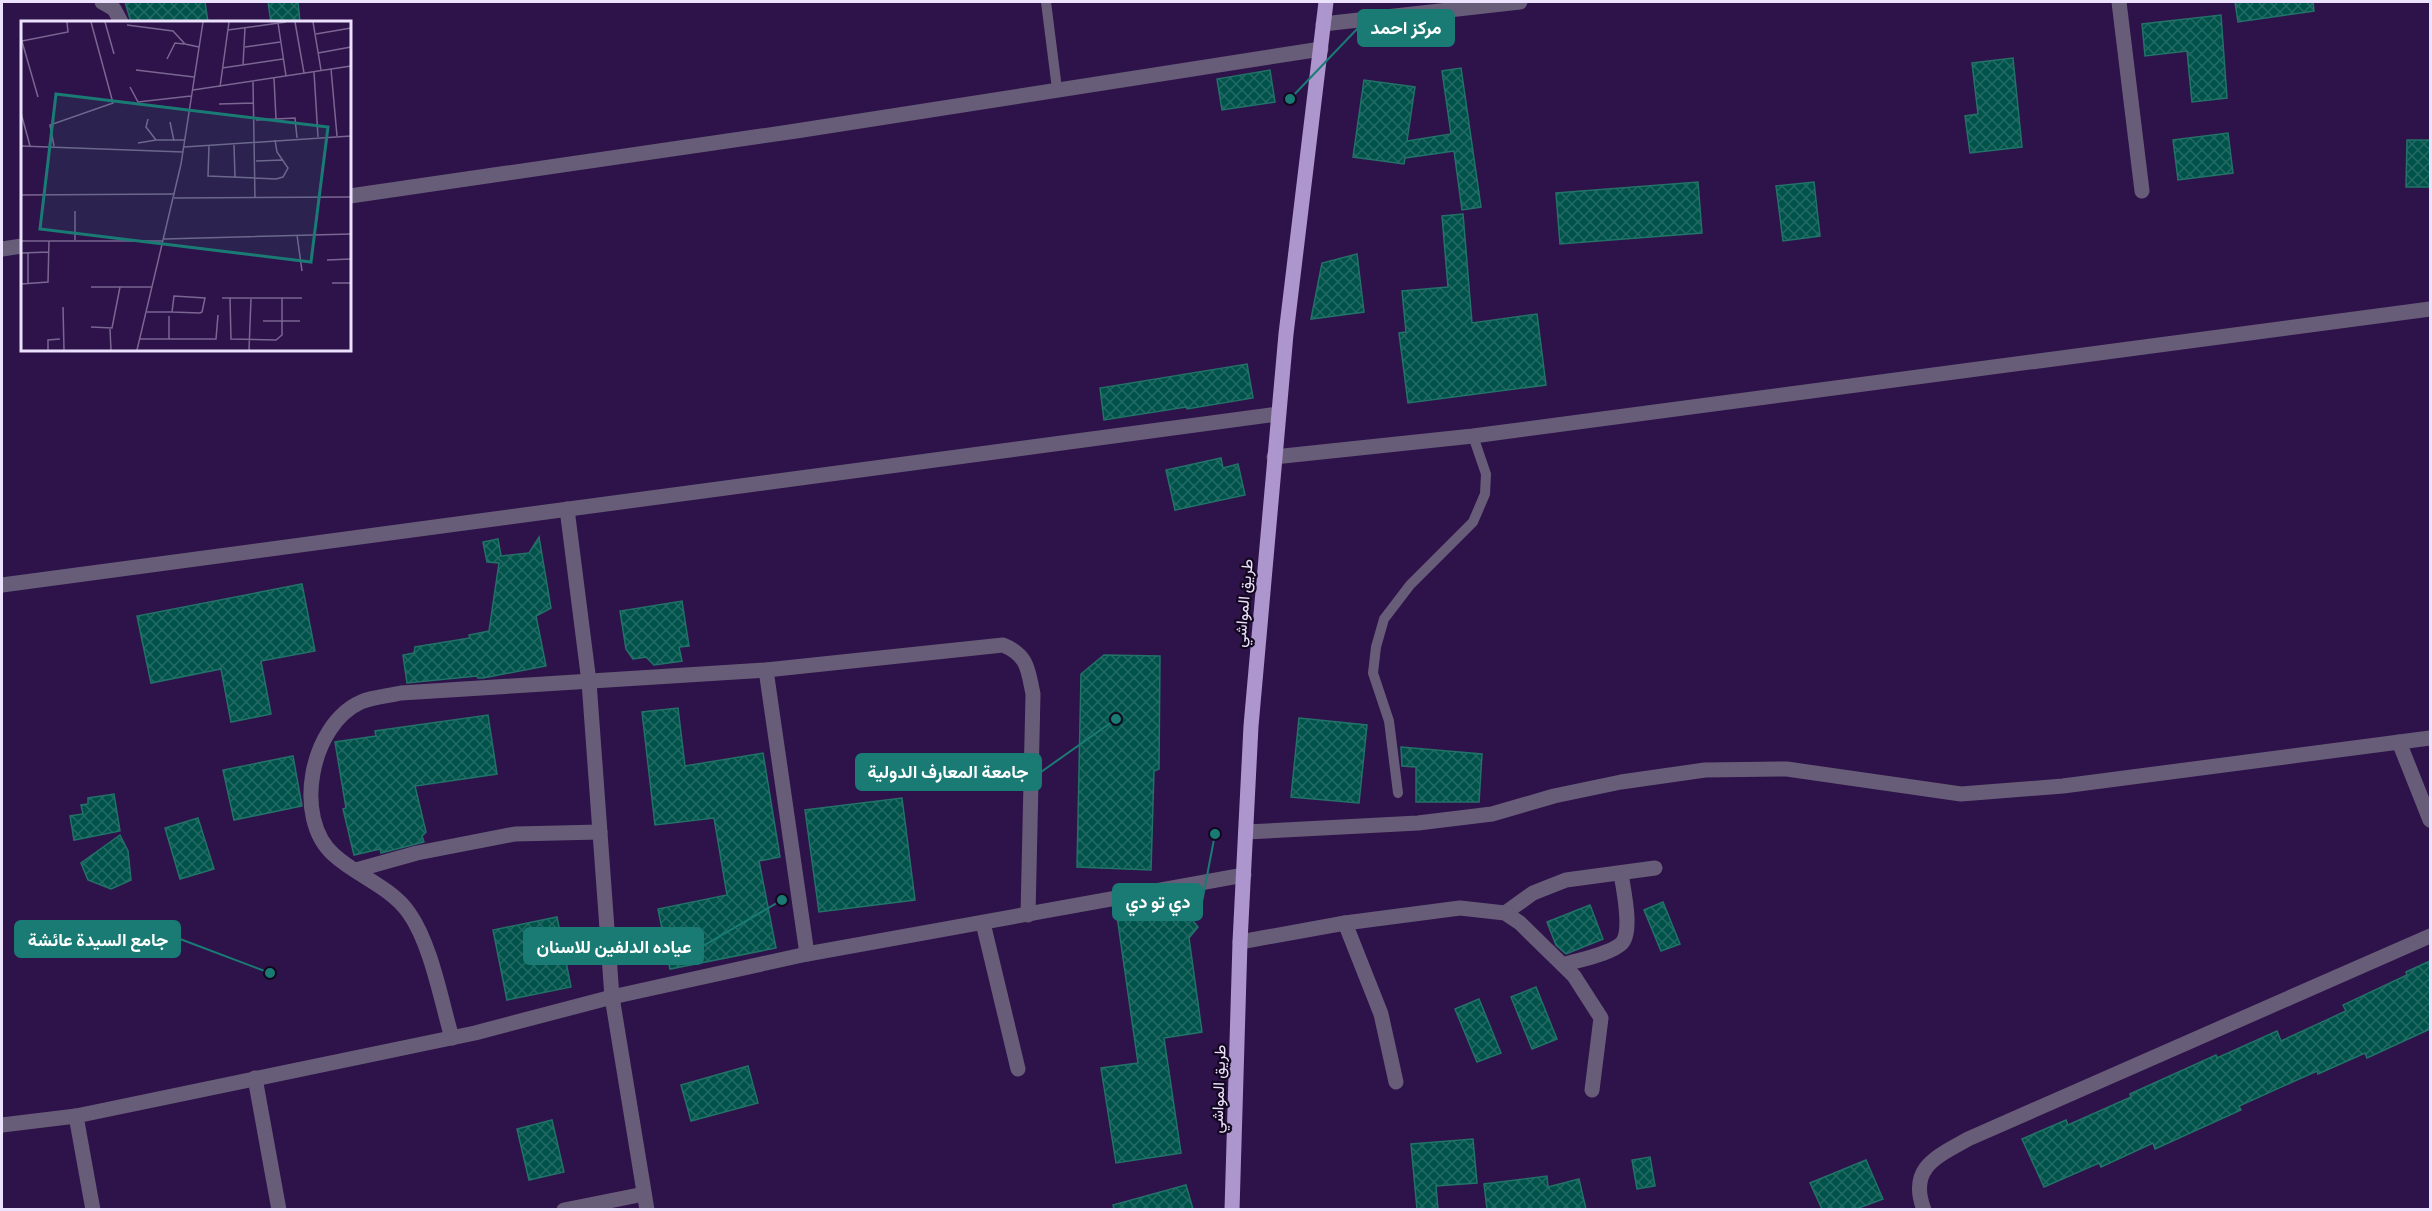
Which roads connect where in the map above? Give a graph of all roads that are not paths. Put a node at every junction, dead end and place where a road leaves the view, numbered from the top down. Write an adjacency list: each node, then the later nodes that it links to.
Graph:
1 (102, 2): 7 (street)
2 (1046, 2): 10 (lane)
3 (1326, 2): 8 (main road, طريق المواشي)
4 (1520, 2): 6 (street)
5 (2119, 2): 11 (street)
6 (1474, 4): 8 (street)
7 (121, 21)
8 (1323, 24): 9 (main road, طريق المواشي)
9 (1321, 49): 10 (street); 16 (main road, طريق المواشي)
10 (1057, 89): 12 (street)
11 (2142, 191)
12 (351, 196)
13 (21, 246): 14 (street)
14 (2, 249)
15 (2430, 309): 17 (street)
16 (1278, 414): 18 (main road, طريق المواشي); 19 (street)
17 (1473, 436): 18 (street); 25 (lane)
18 (1274, 457): 28 (main road, طريق المواشي)
19 (567, 509): 20 (street); 22 (street)
20 (2, 585)
21 (766, 670): 22 (street); 34 (street); 39 (street)
22 (589, 681): 27 (street); 30 (street)
23 (2430, 738): 24 (street)
24 (2399, 742): 26 (street); 28 (street)
25 (1398, 793)
26 (2430, 820)
27 (600, 832): 30 (street); 41 (street)
28 (1246, 832): 32 (main road, طريق المواشي)
29 (1655, 868): 31 (street)
30 (356, 870): 42 (street)
31 (1621, 873): 33 (street); 40 (street)
32 (1244, 875): 34 (street); 38 (main road, طريق المواشي)
33 (1505, 913): 36 (street); 40 (street)
34 (1028, 915): 35 (street)
35 (983, 923): 39 (street); 43 (street)
36 (1345, 923): 38 (street); 45 (street)
37 (2430, 936): 55 (street)
38 (1240, 942): 54 (main road, طريق المواشي)
39 (807, 954): 41 (street)
40 (1563, 964): 46 (street)
41 (612, 997): 42 (street); 49 (street)
42 (452, 1038): 44 (street)
43 (1018, 1068)
44 (255, 1078): 47 (street); 51 (street)
45 (1396, 1082)
46 (1592, 1090)
47 (76, 1116): 48 (street); 50 (street)
48 (2, 1125)
49 (644, 1194): 52 (street); 53 (street)
50 (93, 1209)
51 (279, 1209)
52 (564, 1209)
53 (647, 1209)
54 (1232, 1209)
55 (1924, 1209)

